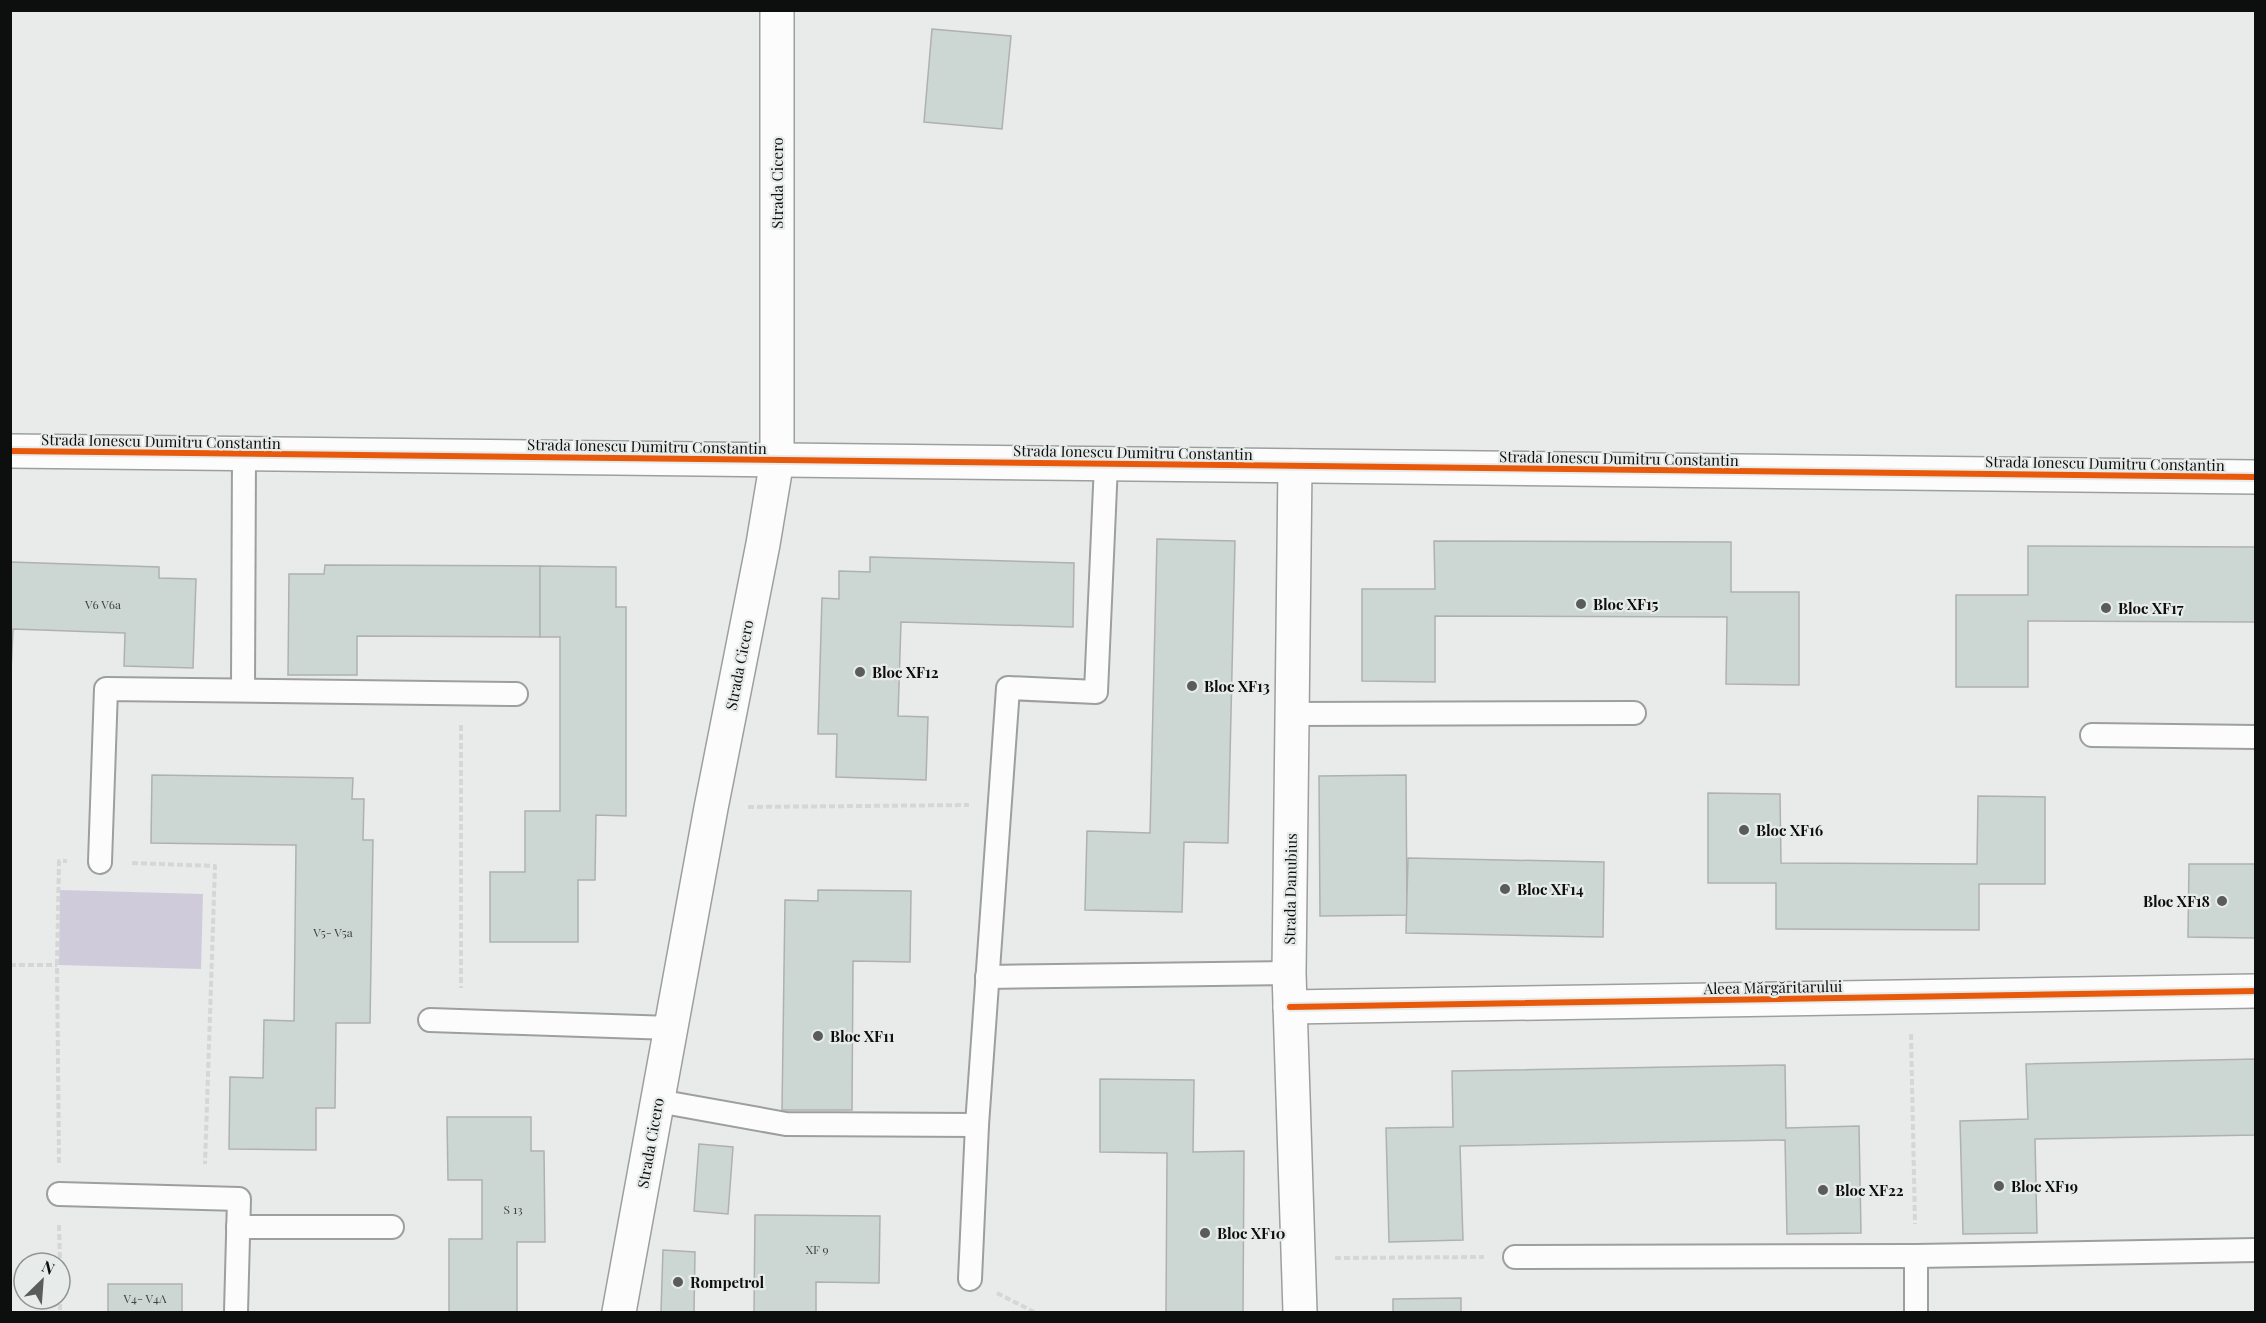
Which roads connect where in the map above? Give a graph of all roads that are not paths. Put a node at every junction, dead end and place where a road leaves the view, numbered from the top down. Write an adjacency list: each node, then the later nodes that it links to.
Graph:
1 (777, 10): 4 (street, Strada Cicero)
2 (10, 451): 3 (street, Strada Ionescu Dumitru Constantin)
3 (244, 454): 4 (street, Strada Ionescu Dumitru Constantin); 8 (lane)
4 (777, 460): 5 (street, Strada Ionescu Dumitru Constantin); 20 (street, Strada Cicero)
5 (1106, 464): 6 (street, Strada Ionescu Dumitru Constantin); 16 (lane)
6 (1295, 466): 7 (street, Strada Ionescu Dumitru Constantin); 11 (street, Strada Danubius)
7 (2256, 477)
8 (243, 690): 9 (lane); 14 (lane)
9 (516, 694)
10 (1634, 713): 11 (lane)
11 (1292, 714): 15 (street, Strada Danubius)
12 (2092, 735): 13 (lane)
13 (2256, 737)
14 (100, 862)
15 (1288, 973): 16 (lane); 18 (street, Strada Danubius)
16 (987, 977): 22 (lane)
17 (2256, 991): 18 (street, Aleea Mărgăritarului)
18 (1290, 1007): 32 (street, Strada Danubius)
19 (430, 1020): 20 (lane)
20 (671, 1028): 21 (street, Strada Cicero)
21 (658, 1101): 22 (lane); 31 (street, Strada Cicero)
22 (977, 1125): 29 (lane)
23 (59, 1194): 24 (lane)
24 (238, 1227): 25 (lane); 30 (lane)
25 (392, 1227)
26 (2256, 1250): 27 (lane)
27 (1916, 1256): 28 (lane); 33 (lane)
28 (1515, 1257)
29 (970, 1279)
30 (236, 1312)
31 (619, 1312)
32 (1300, 1312)
33 (1916, 1312)

